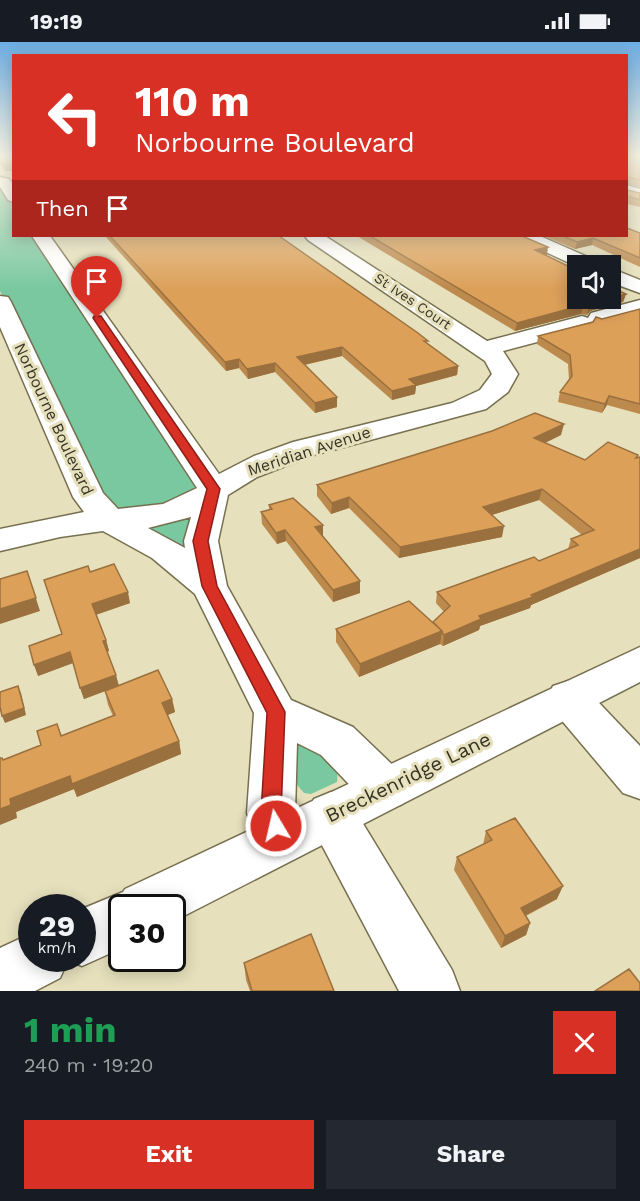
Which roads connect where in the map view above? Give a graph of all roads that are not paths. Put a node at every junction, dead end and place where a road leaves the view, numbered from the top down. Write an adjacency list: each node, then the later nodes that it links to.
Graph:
1 (42, 237): 11 (street)
2 (315, 237): 9 (street, St Ives Court)
3 (528, 237): 4 (street)
4 (568, 255)
5 (621, 279): 6 (street)
6 (640, 287)
7 (0, 302): 12 (street, Norbourne Boulevard)
8 (640, 307): 9 (street)
9 (483, 349): 10 (street, St Ives Court)
10 (505, 374): 11 (street, Meridian Avenue)
11 (214, 489): 12 (street, Meridian Avenue); 14 (street, Norbourne Boulevard)
12 (111, 522): 13 (street, Meridian Avenue); 14 (street, Norbourne Boulevard)
13 (0, 540)
14 (209, 586): 17 (street, Norbourne Boulevard)
15 (640, 663): 16 (street, Breckenridge Lane)
16 (568, 698): 18 (street); 19 (street, Breckenridge Lane)
17 (276, 712): 19 (street); 21 (street)
18 (640, 777)
19 (385, 789): 20 (street, Breckenridge Lane)
20 (331, 815): 21 (street, Breckenridge Lane); 25 (street)
21 (282, 839): 22 (street, Breckenridge Lane)
22 (172, 894)
23 (18, 969): 24 (street)
24 (0, 978)
25 (431, 991)

